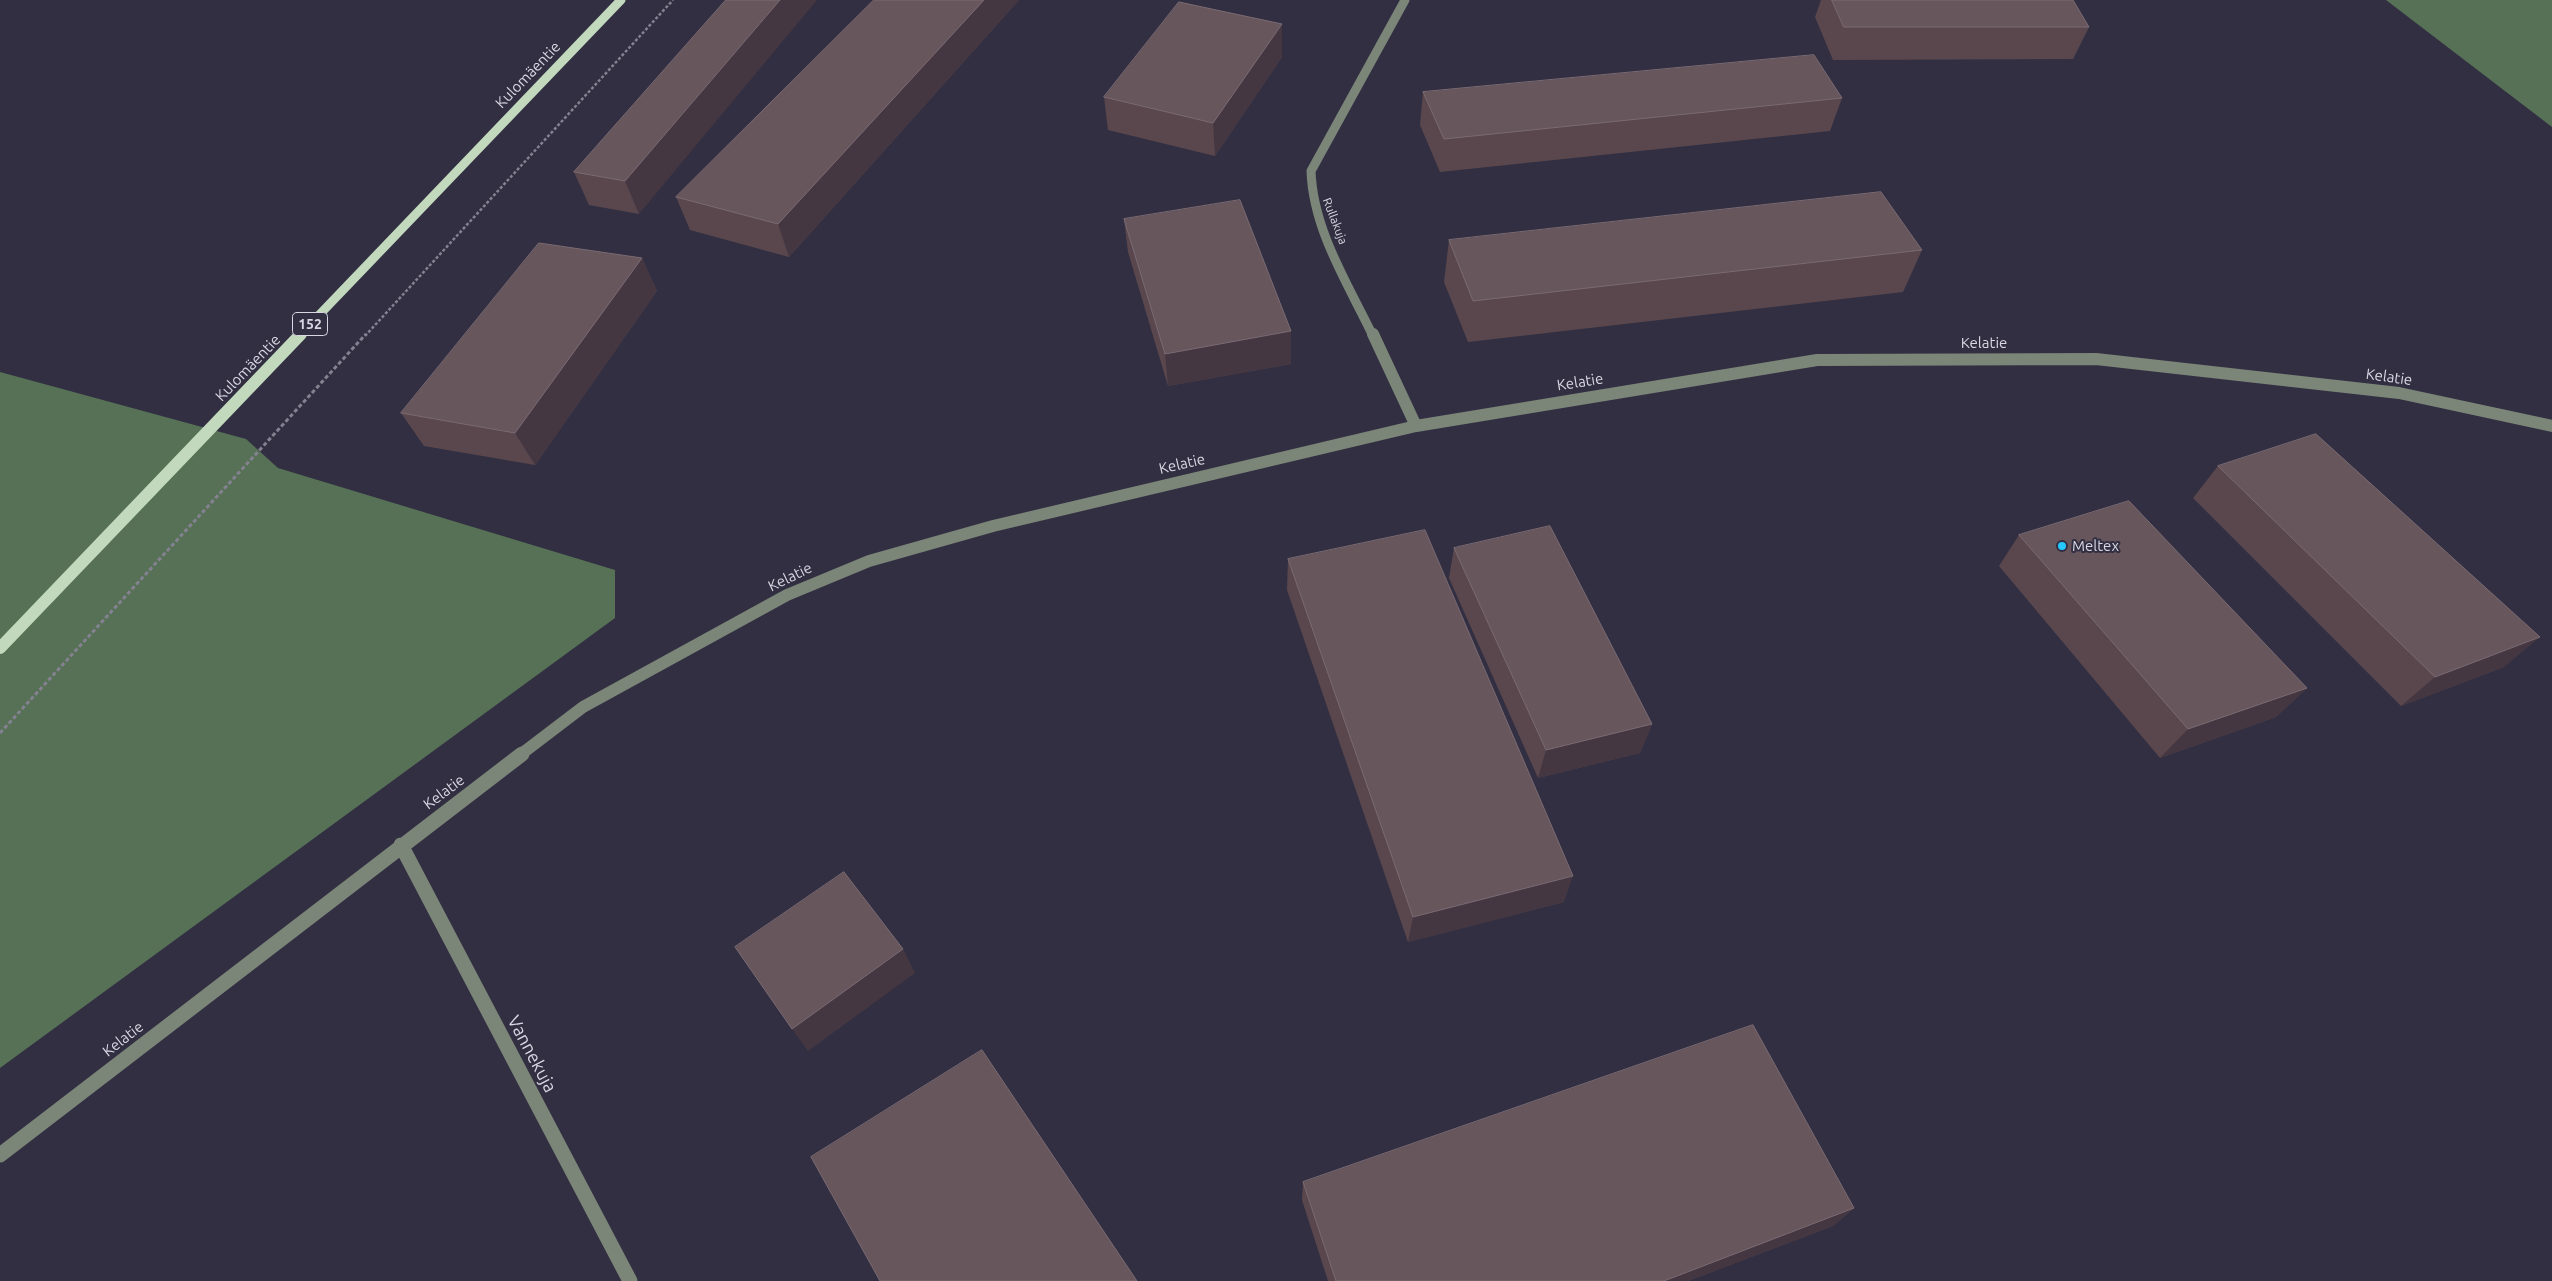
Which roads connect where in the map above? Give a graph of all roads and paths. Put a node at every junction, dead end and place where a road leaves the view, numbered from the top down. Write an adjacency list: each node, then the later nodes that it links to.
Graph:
1 (621, 0): 6 (main road, Kulomäentie / 152)
2 (673, 0): 7 (path)
3 (1405, 0): 4 (street, Rullakuja)
4 (1416, 426): 5 (street, Kelatie); 8 (street, Kelatie)
5 (2552, 426)
6 (0, 648)
7 (0, 734)
8 (401, 845): 9 (street, Kelatie); 10 (street, Vannekuja)
9 (0, 1155)
10 (630, 1281)

